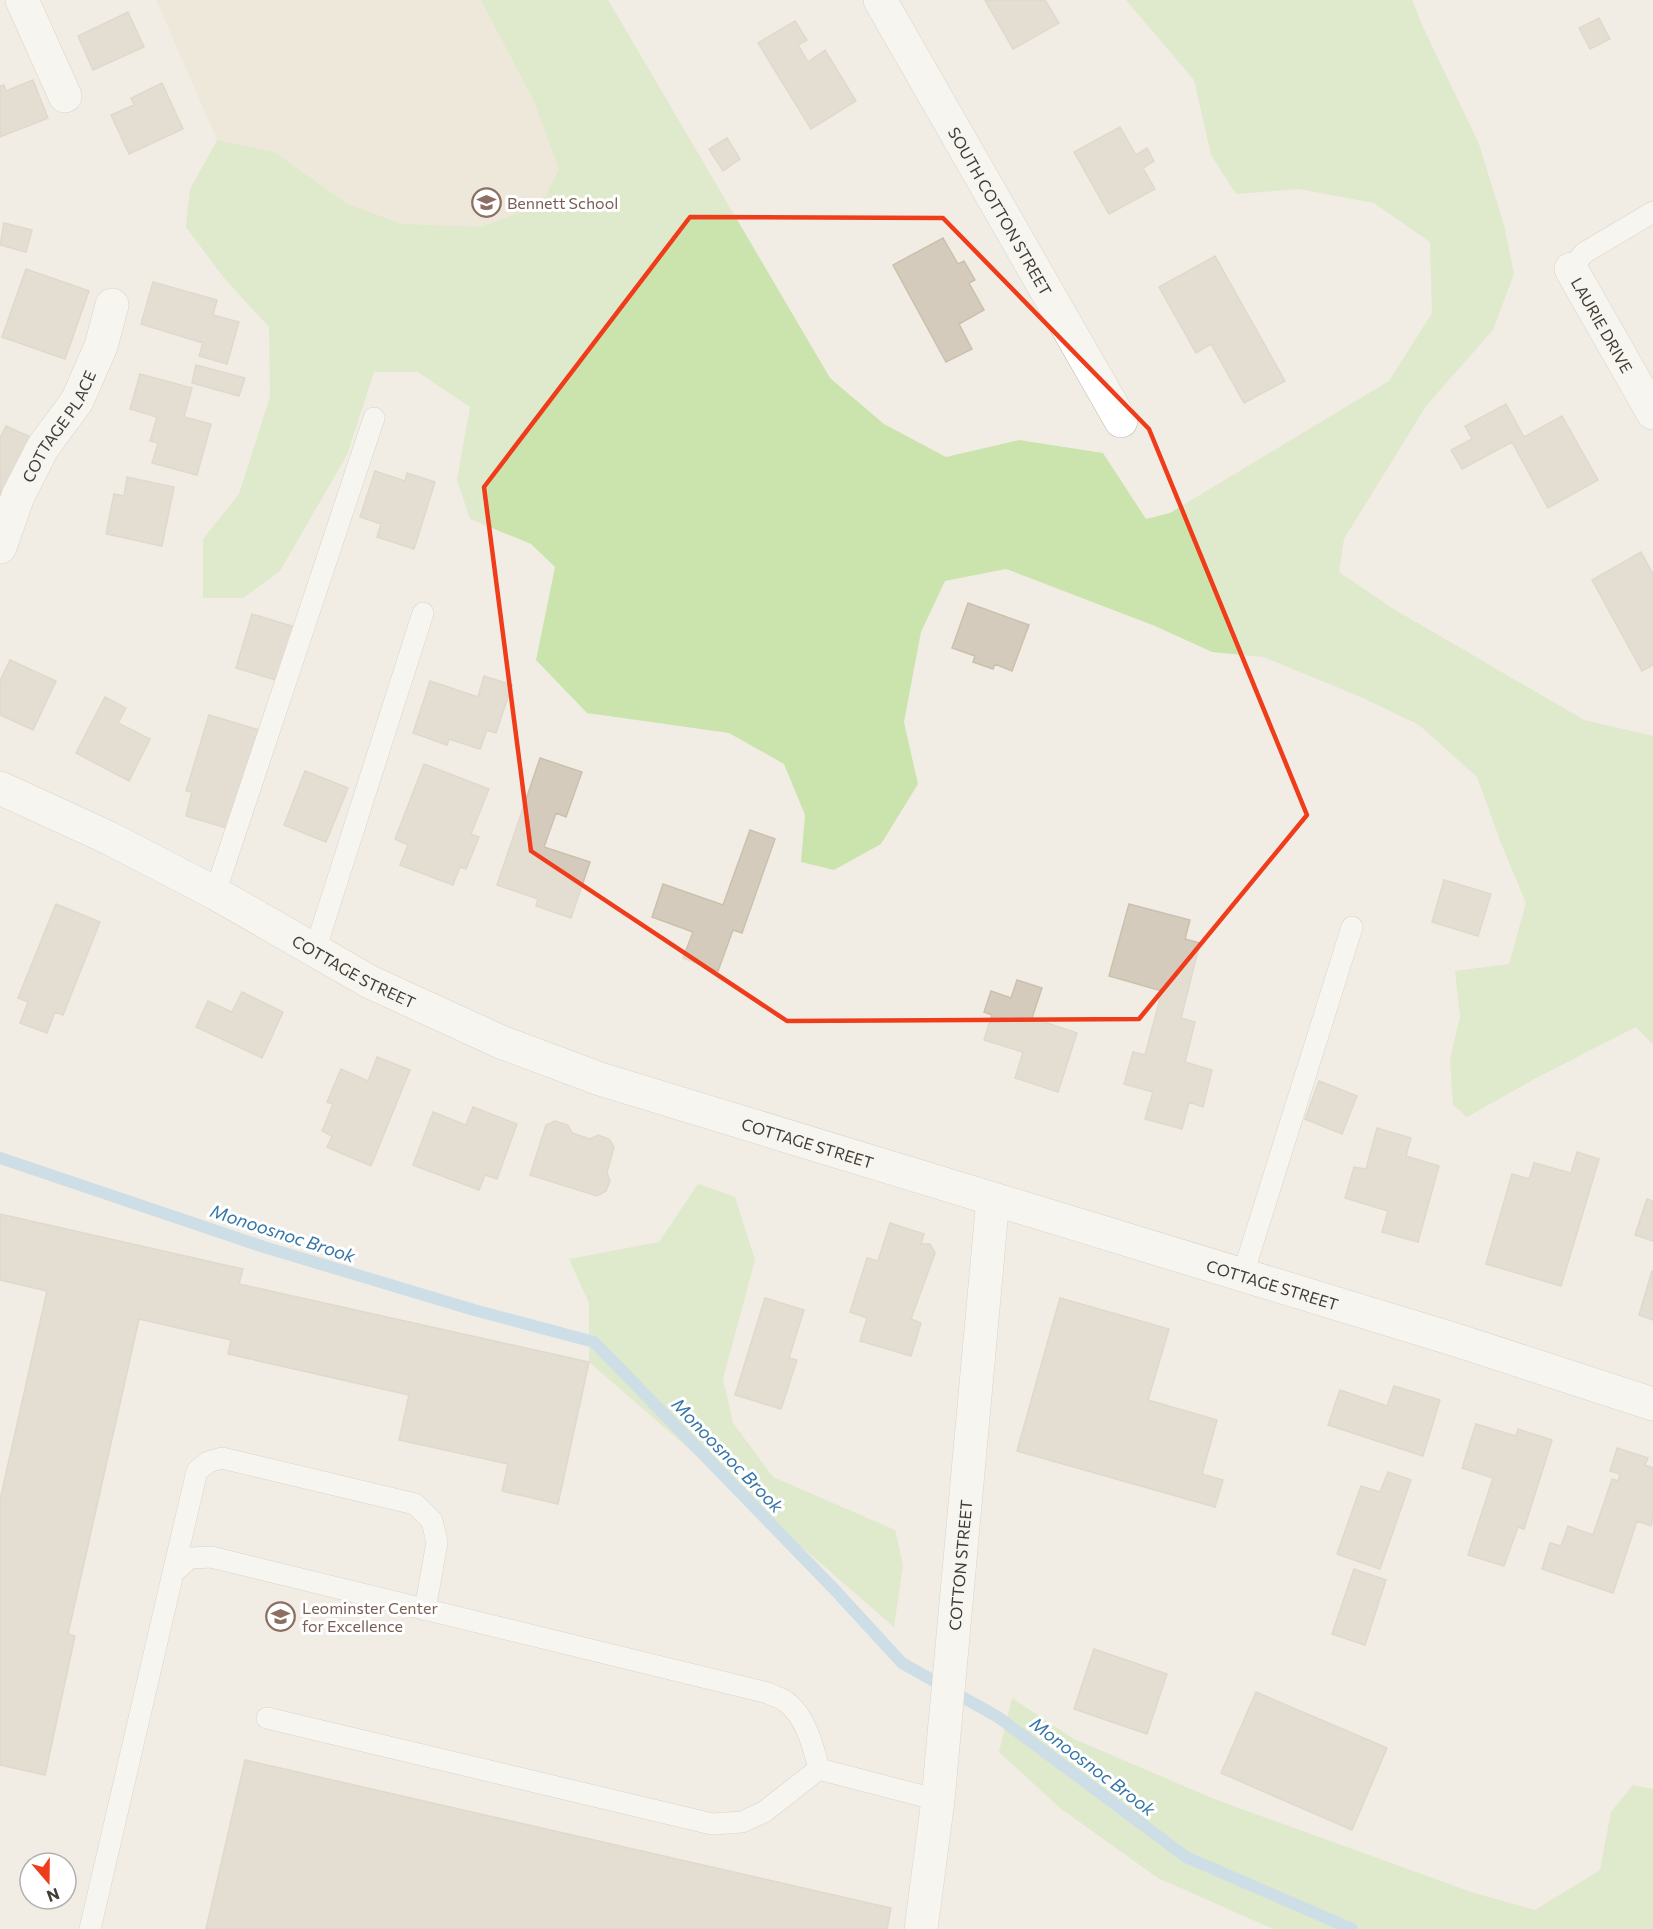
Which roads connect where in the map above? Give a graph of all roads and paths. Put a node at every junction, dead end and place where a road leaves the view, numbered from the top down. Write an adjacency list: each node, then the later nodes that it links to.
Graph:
1 (22, 0): 3 (street)
2 (880, 0): 9 (street, SOUTH COTTON STREET)
3 (65, 96)
4 (1653, 212): 5 (lane)
5 (1571, 269): 7 (street, LAURIE DRIVE)
6 (112, 305): 10 (street, COTTAGE PLACE)
7 (1653, 413)
8 (374, 418): 13 (lane)
9 (1121, 421)
10 (0, 547)
11 (423, 613): 15 (lane)
12 (0, 788): 13 (street, COTTAGE STREET)
13 (215, 893): 15 (street, COTTAGE STREET)
14 (1352, 927): 17 (lane)
15 (315, 950): 16 (street, COTTAGE STREET)
16 (993, 1199): 17 (street, COTTAGE STREET); 23 (street, COTTON STREET)
17 (1243, 1274): 18 (street, COTTAGE STREET)
18 (1653, 1404)
19 (173, 1573): 20 (lane); 20 (lane); 24 (lane)
20 (425, 1610): 22 (lane)
21 (267, 1718): 22 (lane)
22 (819, 1769): 23 (lane)
23 (938, 1800): 25 (street, COTTON STREET)
24 (90, 1929)
25 (922, 1929)

